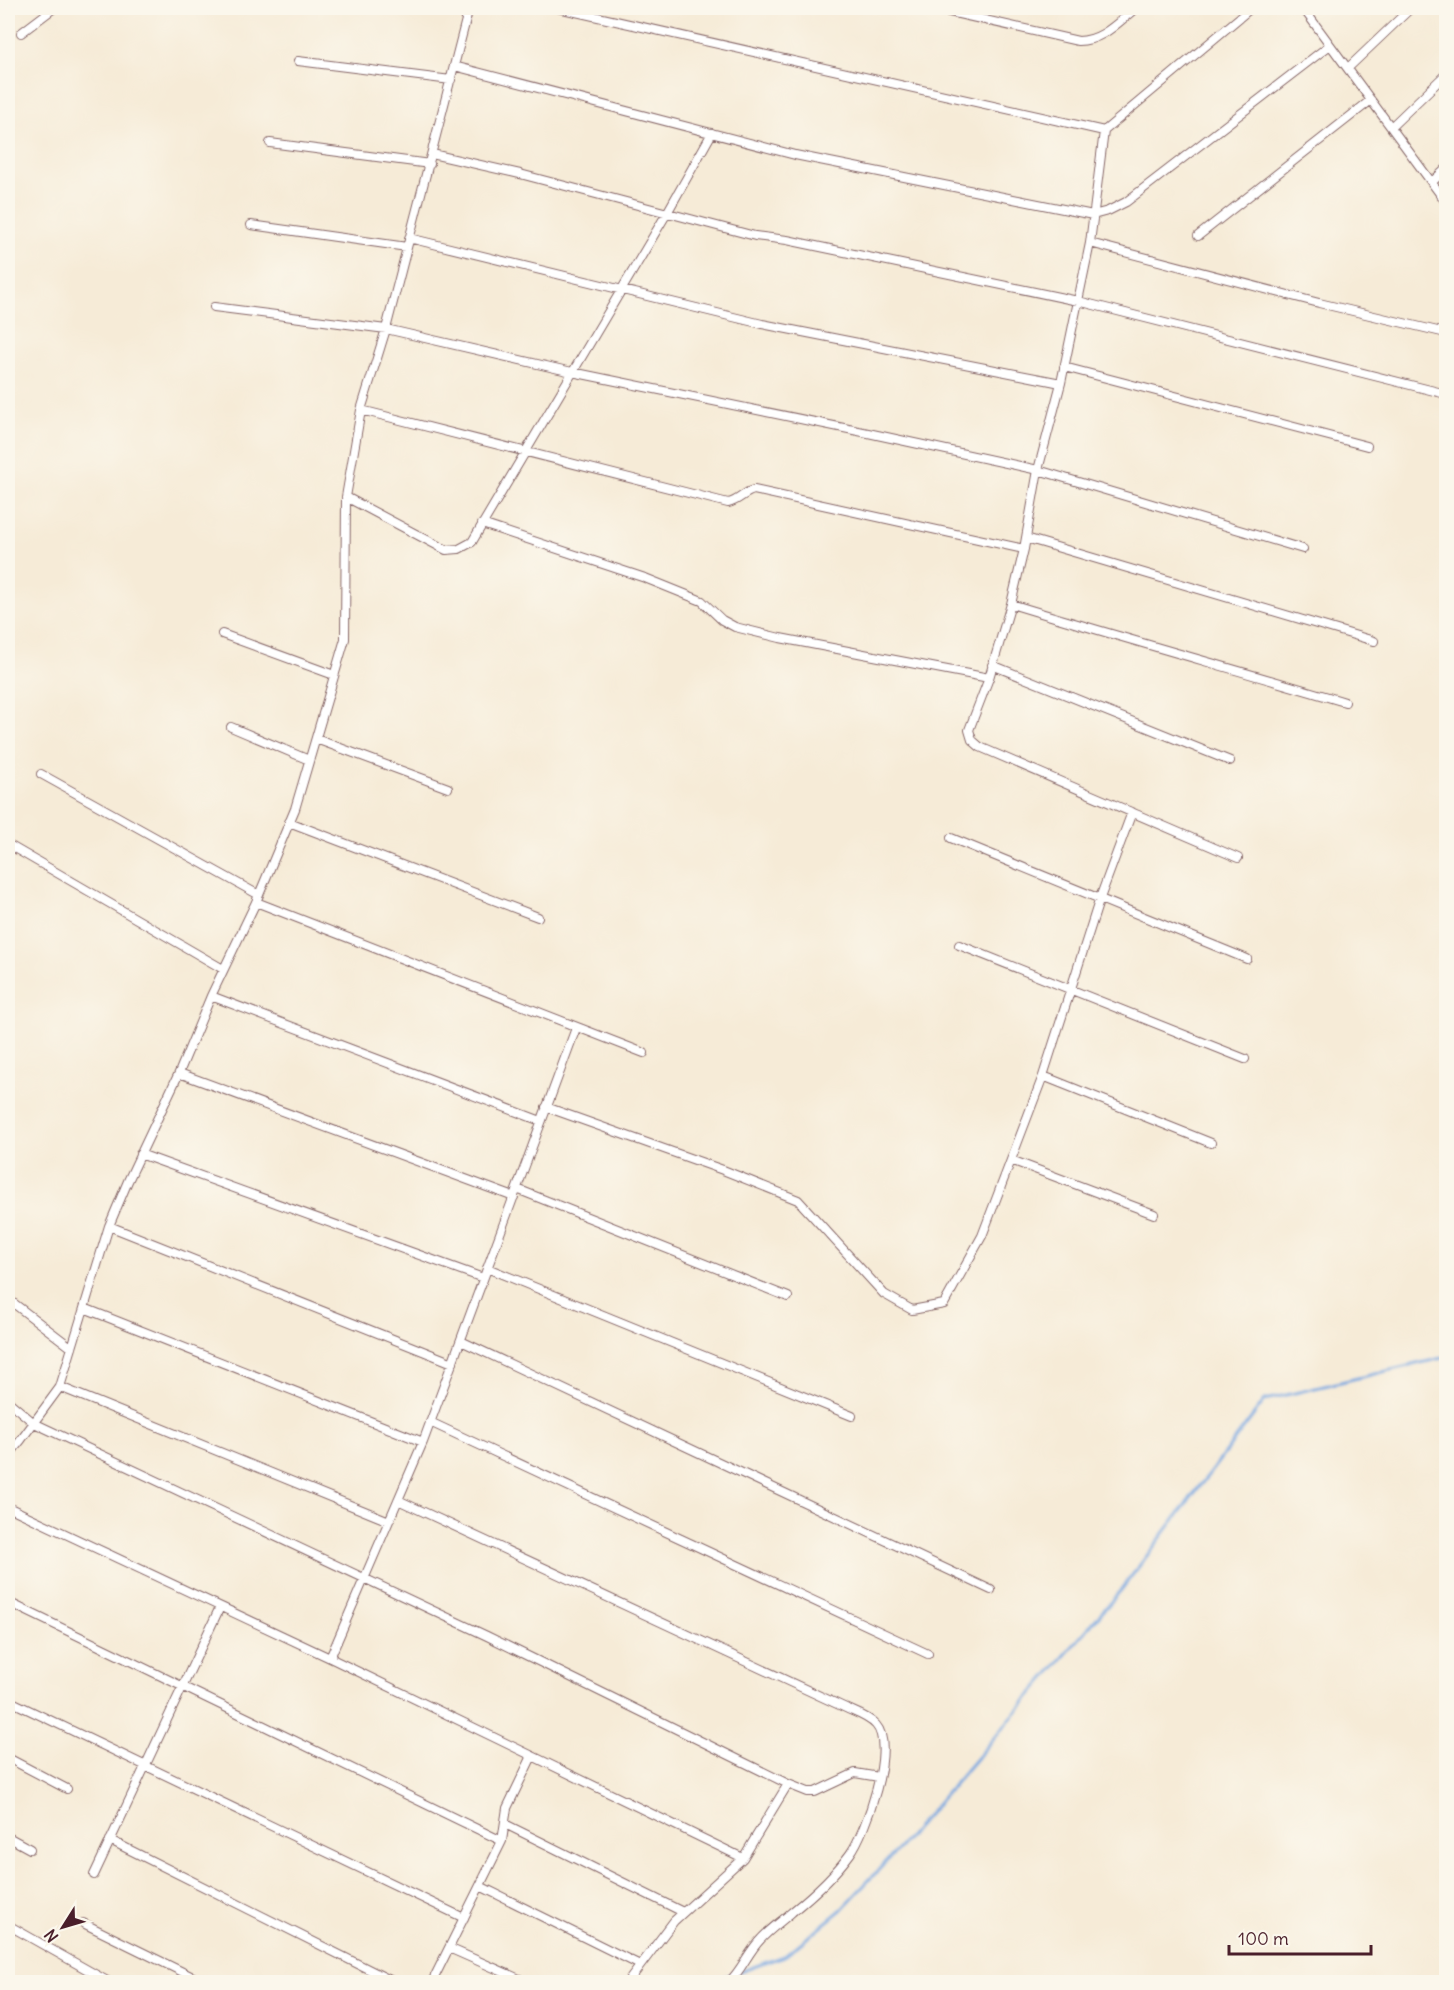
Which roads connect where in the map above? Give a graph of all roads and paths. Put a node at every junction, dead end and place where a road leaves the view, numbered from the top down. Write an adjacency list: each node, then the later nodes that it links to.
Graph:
1 (54, 8): 9 (street)
2 (469, 8): 12 (street)
3 (558, 8): 18 (street)
4 (932, 8): 5 (street)
5 (1136, 8)
6 (1251, 8): 18 (street)
7 (1303, 8): 10 (street)
8 (1411, 8): 13 (street)
9 (21, 33)
10 (1330, 45): 13 (street); 27 (street)
11 (298, 61): 15 (street)
12 (454, 66): 15 (street); 19 (street)
13 (1348, 68): 16 (street)
14 (1446, 74): 17 (street)
15 (451, 80): 21 (street)
16 (1371, 100): 17 (street); 29 (street)
17 (1391, 127): 24 (street)
18 (1104, 130): 27 (street)
19 (712, 133): 26 (street); 27 (street)
20 (270, 143): 22 (street)
21 (432, 154): 22 (street); 26 (street)
22 (430, 164): 30 (street)
23 (1446, 169): 24 (street)
24 (1432, 182): 25 (street)
25 (1446, 202)
26 (667, 213): 32 (street); 33 (street)
27 (1093, 215): 31 (street)
28 (251, 225): 30 (street)
29 (1198, 236)
30 (408, 242): 32 (street); 35 (street)
31 (1090, 243): 33 (street); 36 (street)
32 (621, 289): 38 (street); 39 (street)
33 (1078, 301): 37 (street); 40 (street)
34 (214, 307): 35 (street)
35 (386, 329): 38 (street); 41 (street)
36 (1446, 333)
37 (1064, 367): 39 (street); 42 (street)
38 (572, 372): 43 (street); 44 (street)
39 (1061, 383): 44 (street)
40 (1446, 394)
41 (361, 410): 43 (street); 45 (street)
42 (1366, 446)
43 (524, 452): 46 (street); 48 (street)
44 (1038, 471): 47 (street); 49 (street)
45 (346, 497): 46 (street); 54 (street)
46 (482, 524): 55 (street)
47 (1026, 538): 48 (street); 52 (street)
48 (1024, 549): 50 (street)
49 (1303, 549)
50 (1011, 604): 53 (street); 56 (street)
51 (222, 634): 54 (street)
52 (1374, 641)
53 (992, 665): 55 (street); 60 (street)
54 (334, 675): 58 (street)
55 (989, 678): 63 (street)
56 (1345, 702)
57 (231, 727): 59 (street)
58 (316, 739): 59 (street); 62 (street)
59 (309, 760): 64 (street)
60 (1230, 761)
61 (41, 774): 68 (street)
62 (448, 788)
63 (1132, 812): 67 (street); 69 (street)
64 (289, 822): 68 (street); 70 (street)
65 (951, 838): 69 (street)
66 (9, 845): 73 (street)
67 (1238, 858)
68 (257, 898): 73 (street); 76 (street)
69 (1100, 898): 72 (street); 74 (street)
70 (538, 917)
71 (959, 945): 74 (street)
72 (1247, 959)
73 (224, 969): 75 (street)
74 (1071, 988): 78 (street); 80 (street)
75 (211, 996): 79 (street); 82 (street)
76 (576, 1028): 77 (street); 81 (street)
77 (644, 1053)
78 (1245, 1059)
79 (179, 1073): 84 (street); 86 (street)
80 (1043, 1076): 83 (street); 85 (street)
81 (546, 1107): 82 (street); 85 (street)
82 (542, 1121): 86 (street)
83 (1211, 1143)
84 (140, 1154): 88 (street); 90 (street)
85 (1011, 1160): 87 (street)
86 (515, 1193): 89 (street); 91 (street)
87 (1154, 1214)
88 (109, 1226): 93 (street); 96 (street)
89 (487, 1268): 90 (street); 99 (street)
90 (483, 1278): 94 (street)
91 (788, 1297)
92 (8, 1299): 95 (street)
93 (84, 1308): 95 (street); 102 (street)
94 (461, 1341): 96 (street); 108 (street)
95 (72, 1348): 97 (street)
96 (453, 1363): 100 (street)
97 (60, 1387): 101 (street); 106 (street)
98 (8, 1401): 101 (street)
99 (852, 1416)
100 (430, 1422): 102 (street); 111 (street)
101 (34, 1423): 103 (street); 107 (street)
102 (423, 1442): 104 (street)
103 (8, 1456)
104 (398, 1500): 106 (street); 118 (street)
105 (8, 1507): 110 (street)
106 (389, 1521): 107 (street)
107 (364, 1579): 112 (street); 119 (street)
108 (991, 1590)
109 (8, 1602): 113 (street)
110 (219, 1607): 112 (street); 113 (street)
111 (928, 1654)
112 (330, 1658): 115 (street)
113 (182, 1688): 117 (street); 124 (street)
114 (8, 1700): 117 (street)
115 (532, 1756): 121 (street); 126 (street)
116 (8, 1758): 120 (street)
117 (145, 1766): 123 (street); 130 (street)
118 (879, 1777): 119 (street); 141 (street)
119 (788, 1784): 126 (street)
120 (67, 1789)
121 (505, 1824): 124 (street); 129 (street)
122 (8, 1837): 125 (street)
123 (111, 1840): 127 (street); 137 (street)
124 (502, 1841): 128 (street)
125 (30, 1849)
126 (743, 1858): 129 (street)
127 (94, 1875)
128 (480, 1886): 130 (street); 134 (street)
129 (683, 1912): 134 (street)
130 (464, 1918): 133 (street)
131 (83, 1923): 136 (street)
132 (8, 1925): 135 (street)
133 (449, 1948): 138 (street); 139 (street)
134 (640, 1965): 140 (street)
135 (109, 1983)
136 (203, 1983)
137 (394, 1983)
138 (432, 1983)
139 (526, 1983)
140 (628, 1983)
141 (729, 1983)

